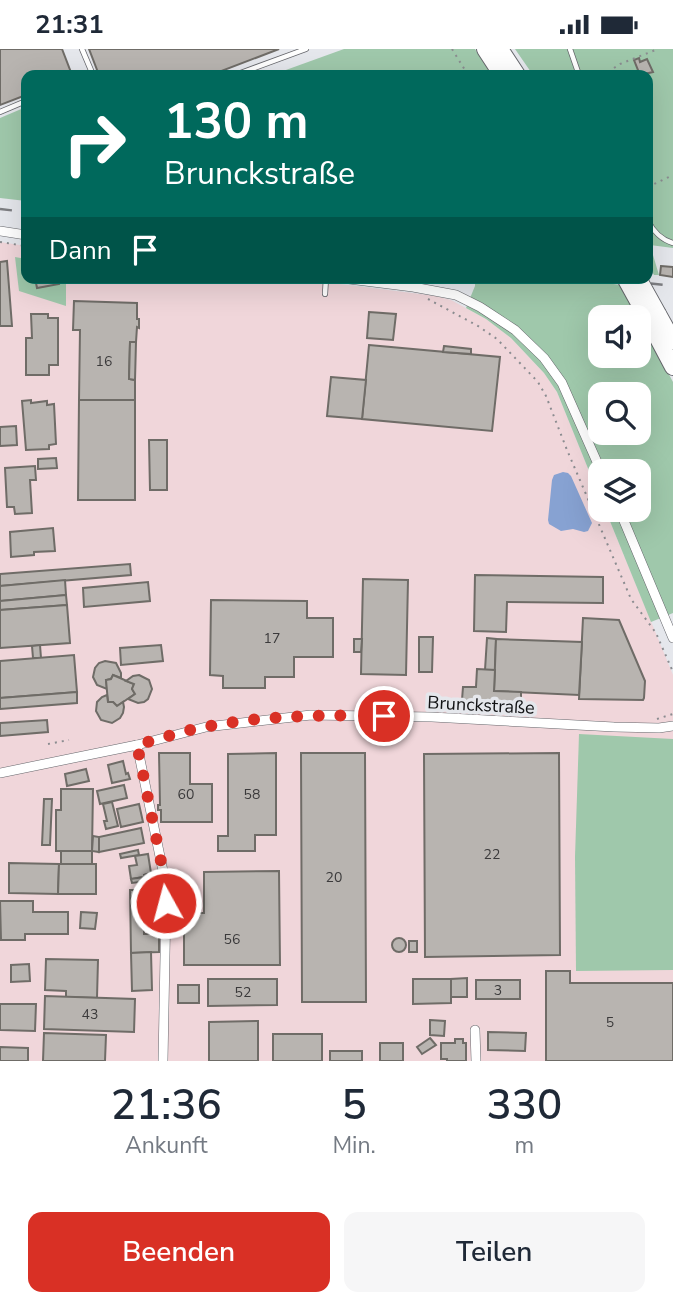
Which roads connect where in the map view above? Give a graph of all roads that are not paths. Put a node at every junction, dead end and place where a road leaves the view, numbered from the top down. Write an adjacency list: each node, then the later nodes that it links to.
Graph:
1 (82, 49): 6 (lane)
2 (306, 49): 7 (lane)
3 (485, 49): 8 (highway)
4 (500, 49): 9 (highway)
5 (570, 49): 10 (lane)
6 (90, 70)
7 (249, 70)
8 (499, 70)
9 (514, 70)
10 (577, 70)
11 (21, 103): 12 (lane)
12 (0, 112)
13 (653, 229): 16 (lane)
14 (0, 231): 15 (street)
15 (21, 234)
16 (673, 243)
17 (326, 284): 21 (lane)
18 (390, 284): 25 (street)
19 (629, 284): 22 (highway, bridge)
20 (641, 284): 22 (highway, bridge)
21 (325, 293)
22 (652, 315): 23 (highway); 24 (highway)
23 (673, 341)
24 (673, 367)
25 (596, 459)
26 (624, 522): 27 (street)
27 (673, 638)
28 (673, 726): 29 (street, Brunckstraße)
29 (137, 745): 30 (street, Brunckstraße); 32 (street)
30 (0, 773)
31 (475, 1030): 33 (street)
32 (163, 1061)
33 (476, 1061)

